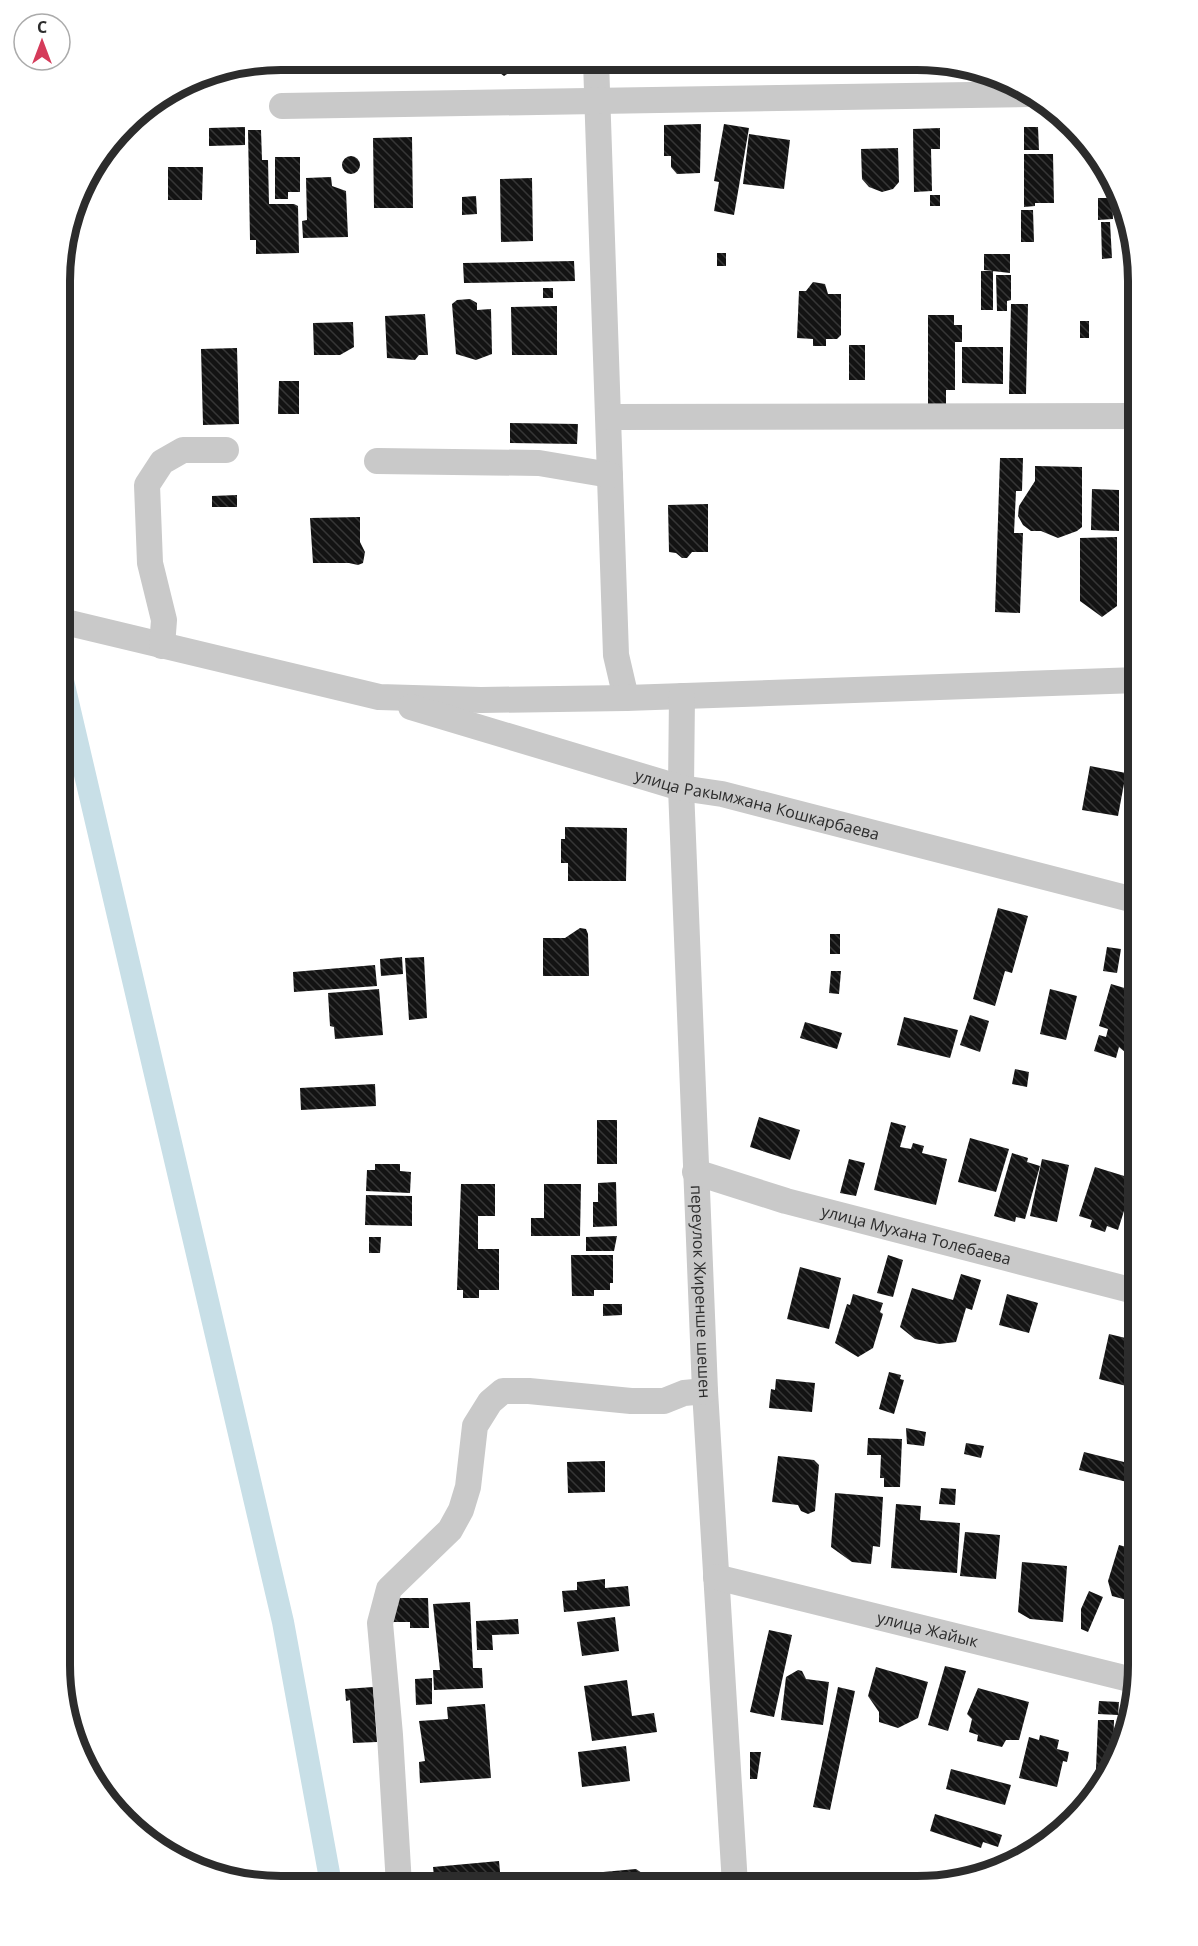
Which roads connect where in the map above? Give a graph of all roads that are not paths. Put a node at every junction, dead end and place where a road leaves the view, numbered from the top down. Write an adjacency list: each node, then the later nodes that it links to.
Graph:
1 (597, 70): 3 (street)
2 (1014, 94): 3 (street)
3 (599, 100): 4 (street); 6 (street)
4 (282, 106)
5 (1128, 416): 6 (street)
6 (609, 417): 9 (street)
7 (226, 450): 11 (street)
8 (377, 460): 9 (street)
9 (610, 475): 15 (street)
10 (70, 623): 11 (street)
11 (162, 646): 14 (street)
12 (1128, 680): 13 (street)
13 (682, 696): 15 (street); 16 (street, переулок Жиренше шешен)
14 (379, 698): 15 (street); 16 (street, улица Ракымжана Кошкарбаева)
15 (626, 698)
16 (681, 788): 17 (street, улица Ракымжана Кошкарбаева); 18 (street, переулок Жиренше шешен)
17 (1128, 898)
18 (695, 1172): 19 (street, улица Мухана Толебаева); 20 (street, переулок Жиренше шешен)
19 (1127, 1289)
20 (705, 1391): 21 (street, переулок Жиренше шешен); 23 (street)
21 (716, 1577): 22 (street, улица Жайык); 24 (street, переулок Жиренше шешен)
22 (1127, 1679)
23 (398, 1876)
24 (734, 1876)

